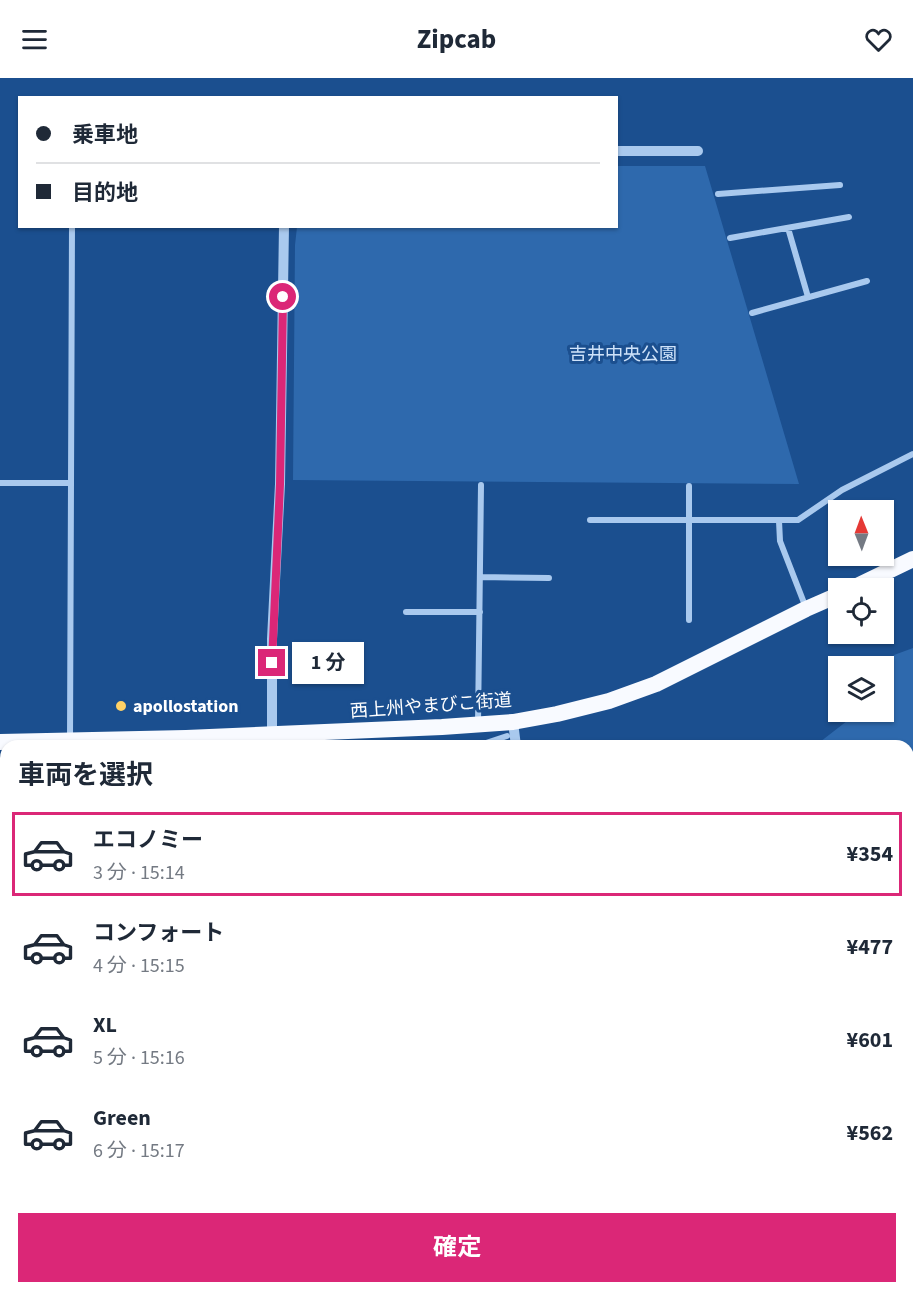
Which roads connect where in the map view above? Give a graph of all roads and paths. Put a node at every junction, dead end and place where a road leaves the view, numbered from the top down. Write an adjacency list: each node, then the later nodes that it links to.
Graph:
1 (618, 151): 2 (street)
2 (698, 151)
3 (840, 185): 4 (street)
4 (718, 194)
5 (849, 217): 8 (street)
6 (72, 228): 15 (street)
7 (284, 228): 32 (street)
8 (789, 228): 9 (street); 11 (street)
9 (730, 238)
10 (867, 281): 11 (street)
11 (808, 297): 12 (street)
12 (752, 313)
13 (913, 454): 20 (street)
14 (0, 483): 15 (street)
15 (71, 483): 33 (street)
16 (481, 485): 22 (street)
17 (689, 486): 19 (street)
18 (590, 520): 19 (street)
19 (689, 521): 20 (street); 29 (street)
20 (779, 521): 26 (street)
21 (913, 559): 24 (highway)
22 (480, 577): 23 (street); 28 (street)
23 (549, 578)
24 (874, 578)
25 (828, 599): 26 (highway, 西上州やまびこ街道)
26 (806, 609): 31 (highway, 西上州やまびこ街道)
27 (406, 612): 28 (street)
28 (480, 612): 30 (street)
29 (689, 620)
30 (478, 724): 31 (highway, 西上州やまびこ街道); 32 (highway, 西上州やまびこ街道)
31 (510, 729): 35 (street); 36 (street)
32 (273, 739): 34 (highway, 西上州やまびこ街道)
33 (66, 740)
34 (204, 740)
35 (489, 740)
36 (514, 740)

